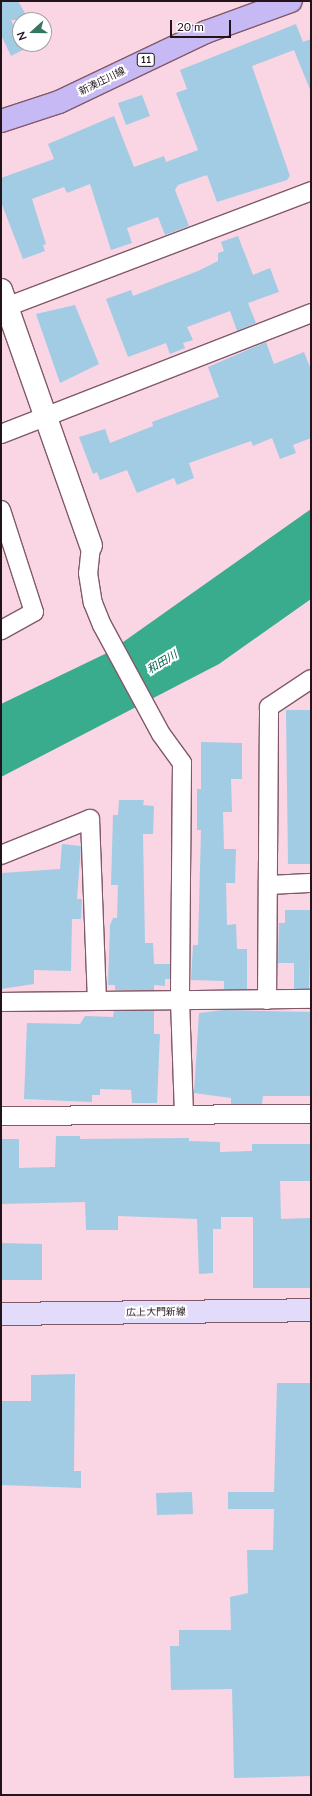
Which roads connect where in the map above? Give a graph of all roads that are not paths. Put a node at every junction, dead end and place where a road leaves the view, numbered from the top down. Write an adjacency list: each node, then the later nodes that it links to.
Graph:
1 (291, 1): 2 (main road, 新湊庄川線 / 11)
2 (1, 121)
3 (311, 192): 4 (street)
4 (3, 302): 6 (street)
5 (311, 314): 6 (street)
6 (44, 416): 7 (street); 9 (street)
7 (1, 434)
8 (1, 510): 10 (street)
9 (91, 546): 17 (street)
10 (1, 630)
11 (311, 679): 14 (street)
12 (1, 855): 16 (street)
13 (311, 884): 14 (street)
14 (268, 885): 18 (street)
15 (311, 999): 18 (street)
16 (97, 1000): 17 (street); 19 (street)
17 (180, 1000): 18 (street); 20 (street)
18 (268, 1000)
19 (1, 1002)
20 (184, 1113): 21 (street); 22 (street)
21 (311, 1114)
22 (1, 1116)
23 (311, 1310): 24 (main road, 広上大門新線)
24 (1, 1314)

